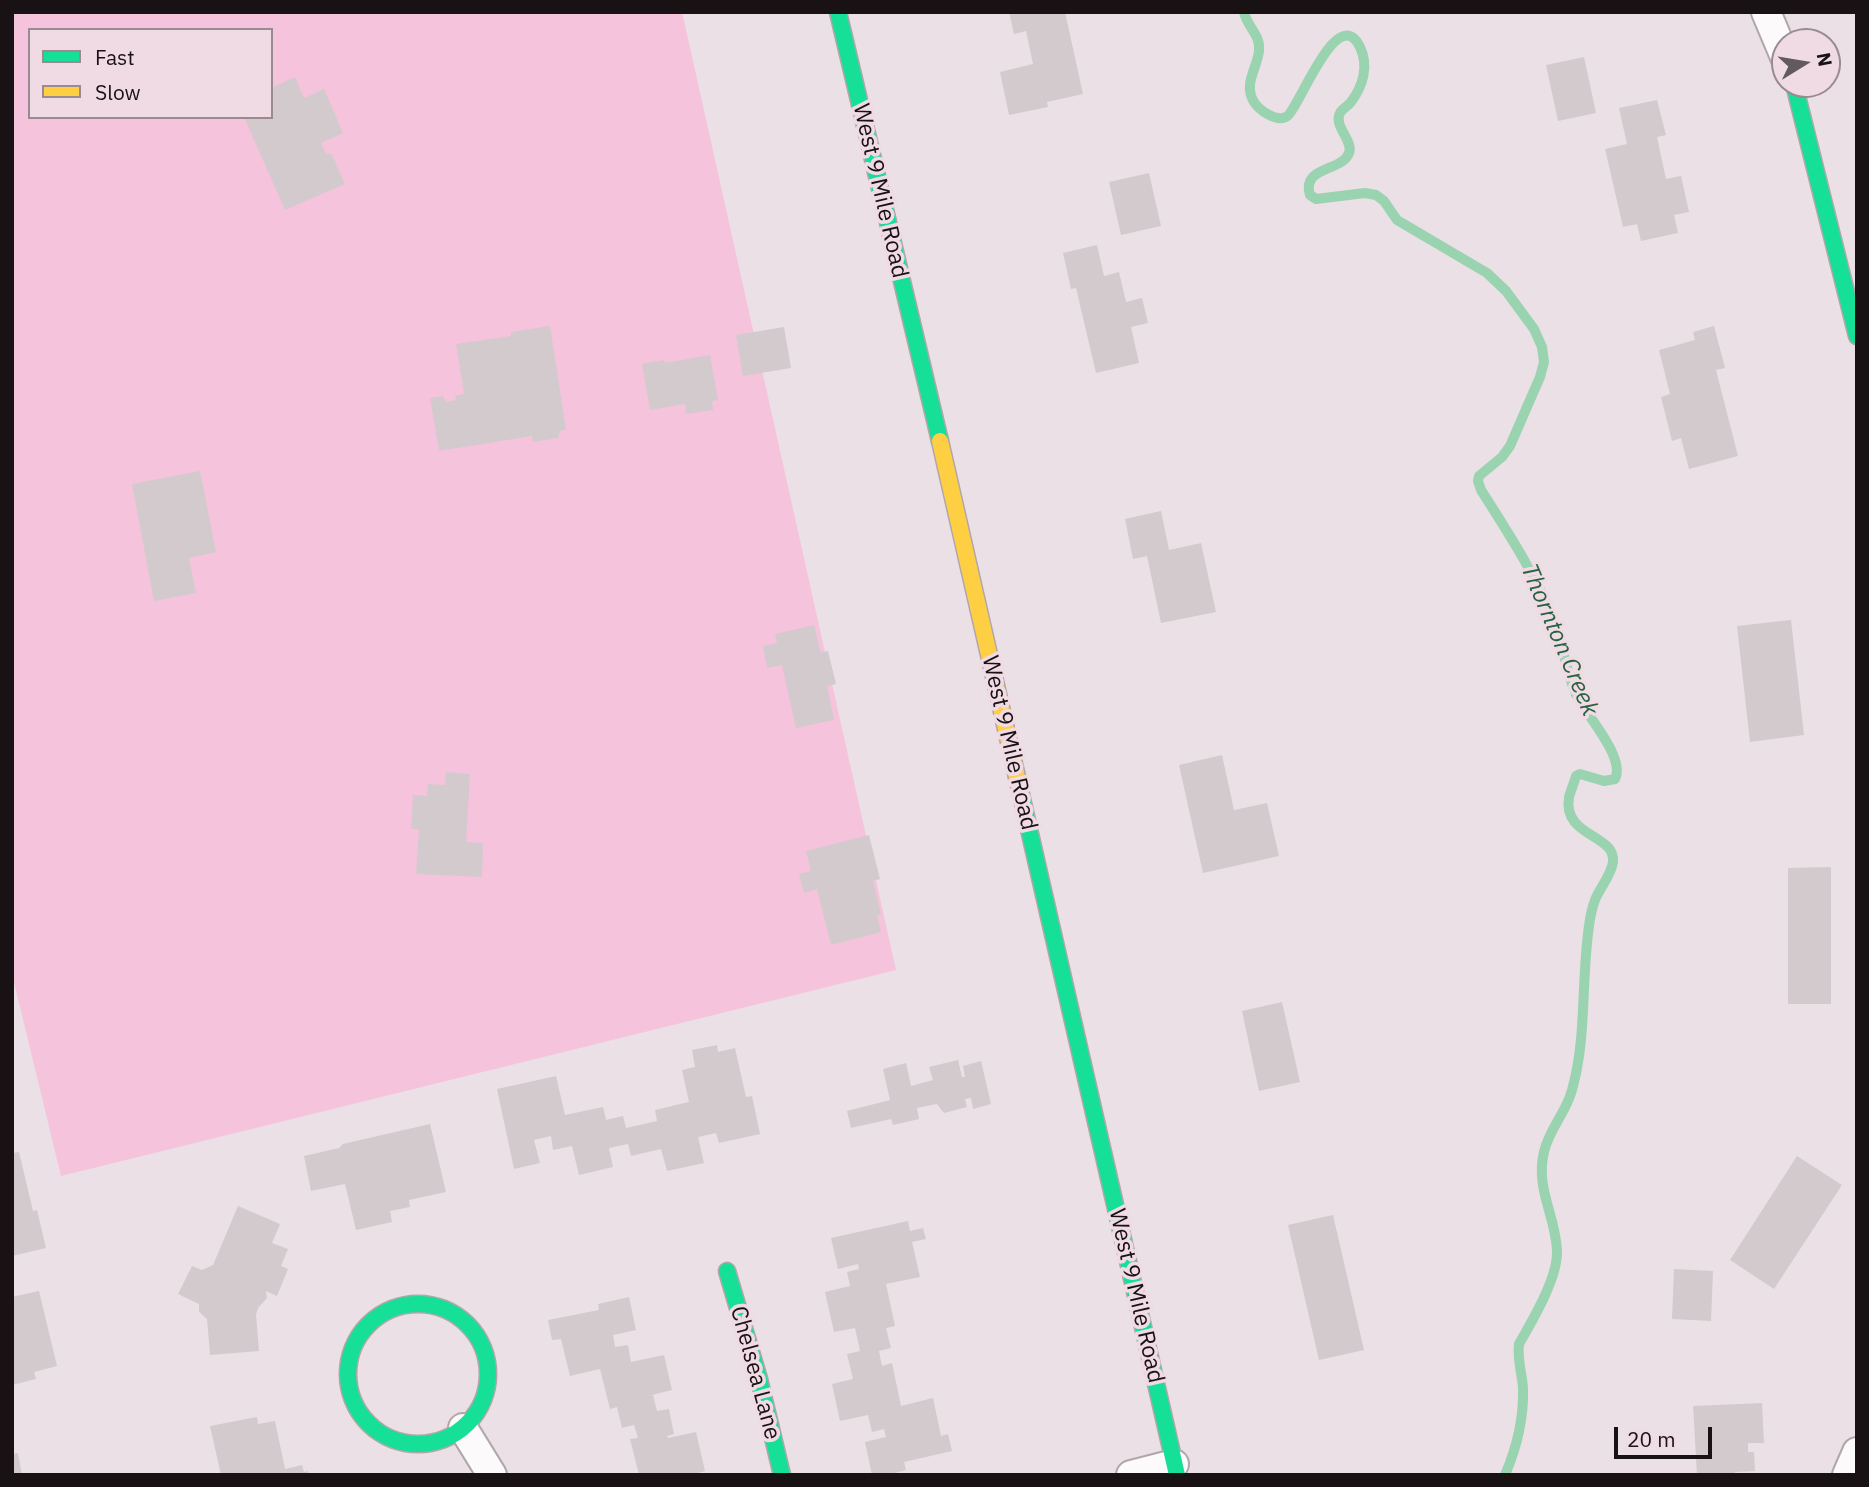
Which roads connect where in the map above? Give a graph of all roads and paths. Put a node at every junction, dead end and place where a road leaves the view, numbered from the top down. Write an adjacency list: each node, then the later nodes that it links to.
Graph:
1 (838, 12): 7 (street, West 9 Mile Road)
2 (1798, 98): 3 (street)
3 (1857, 336)
4 (727, 1271): 9 (street, Chelsea Lane)
5 (463, 1428): 5 (street); 8 (street)
6 (1857, 1452): 11 (street)
7 (1175, 1469): 10 (street)
8 (492, 1475)
9 (782, 1475)
10 (1131, 1475)
11 (1847, 1475)

